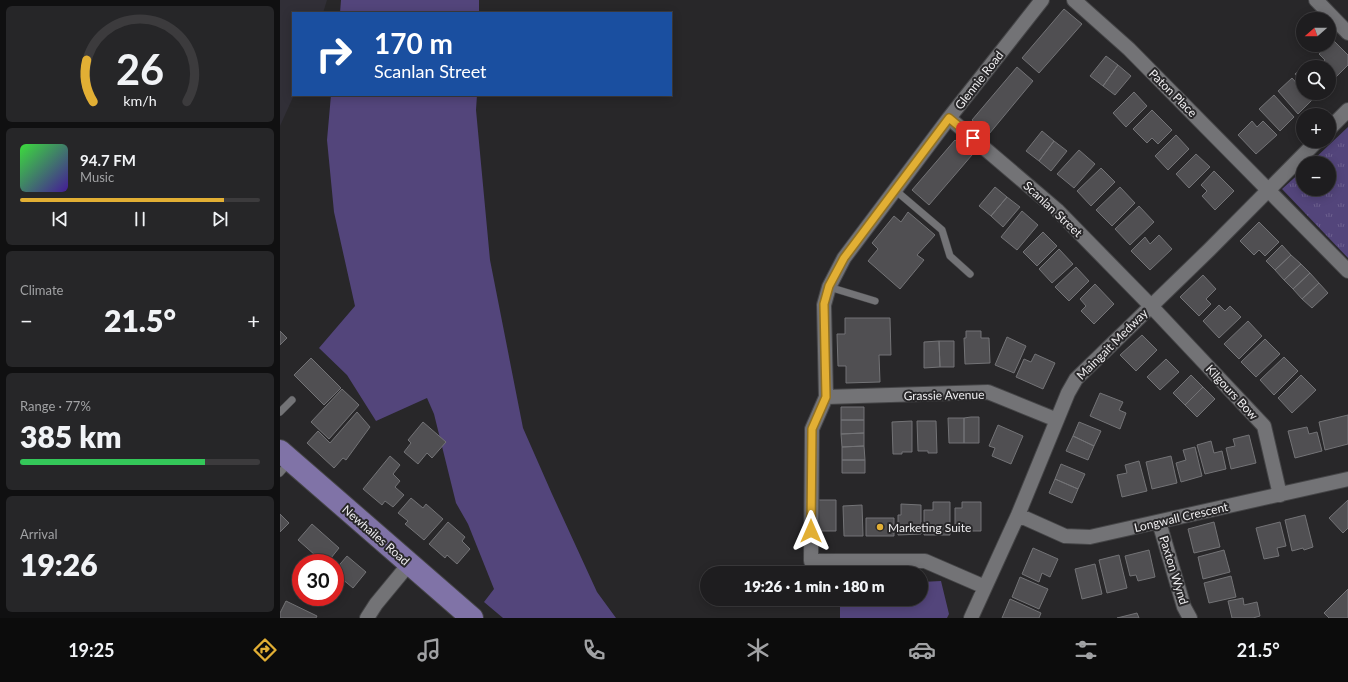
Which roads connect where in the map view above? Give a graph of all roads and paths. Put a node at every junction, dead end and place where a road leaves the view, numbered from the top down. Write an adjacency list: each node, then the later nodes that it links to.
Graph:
1 (1042, 0): 6 (street, Glennie Road)
2 (1074, 0): 9 (street, Paton Place)
3 (1316, 0): 4 (street)
4 (1348, 33)
5 (1348, 110): 7 (street)
6 (949, 118): 10 (street, Glennie Road); 15 (street, Scanlan Street)
7 (1336, 122)
8 (1310, 148): 9 (street, Maingait Medway)
9 (1268, 189): 11 (street, Paton Place); 15 (street, Maingait Medway)
10 (896, 190): 12 (lane); 13 (street, Glennie Road)
11 (1348, 271)
12 (970, 274)
13 (829, 286): 14 (lane); 16 (street, Glennie Road)
14 (875, 301)
15 (1151, 306): 19 (street, Maingait Medway); 22 (street, Kilgours Bow)
16 (826, 397): 19 (street, Grassie Avenue); 26 (street, Glennie Road)
17 (292, 400): 18 (lane)
18 (280, 412)
19 (1057, 420): 23 (street, Maingait Medway)
20 (284, 462): 25 (main road, Newhailes Road)
21 (1348, 479): 22 (street, Longwall Crescent)
22 (1280, 495): 24 (street, Longwall Crescent)
23 (1018, 514): 24 (street, Longwall Crescent); 26 (street, Maingait Medway)
24 (1159, 522): 30 (street, Paxton Wynd)
25 (409, 564): 27 (street); 28 (main road, Newhailes Road)
26 (984, 587): 29 (street, Maingait Medway)
27 (367, 618)
28 (472, 618)
29 (971, 618)
30 (1190, 618)

